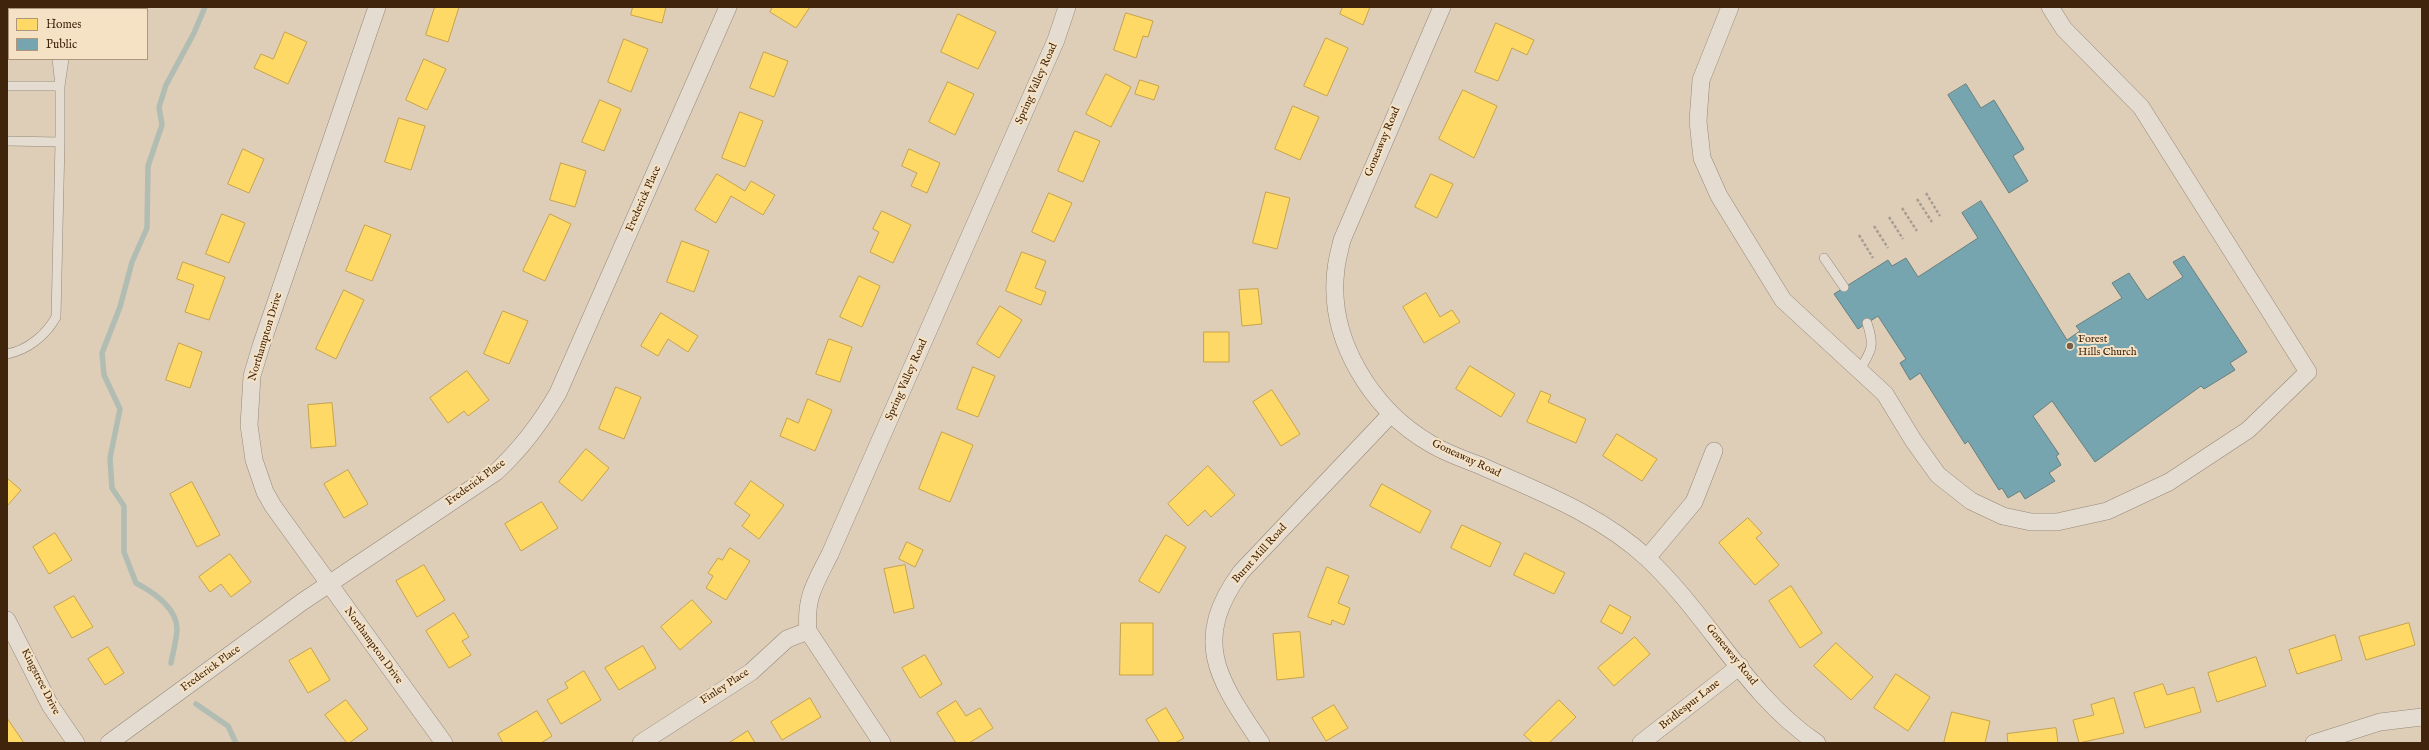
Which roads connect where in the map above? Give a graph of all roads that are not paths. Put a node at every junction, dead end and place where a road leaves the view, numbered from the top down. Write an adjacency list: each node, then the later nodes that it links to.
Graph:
1 (377, 7): 21 (street, Northampton Drive)
2 (728, 7): 21 (street, Frederick Place)
3 (1067, 7): 23 (street, Spring Valley Road)
4 (1442, 7): 18 (street, Goneaway Road)
5 (1730, 7): 17 (street)
6 (2050, 7): 17 (street)
7 (57, 60): 10 (lane)
8 (64, 60): 10 (lane)
9 (7, 86): 10 (lane)
10 (60, 86): 12 (lane)
11 (7, 141): 12 (lane)
12 (60, 142): 16 (lane)
13 (1824, 258): 14 (lane)
14 (1844, 287)
15 (1867, 323): 17 (lane)
16 (7, 354)
17 (1860, 371)
18 (1391, 414): 20 (street, Goneaway Road); 31 (street, Burnt Mill Road)
19 (1714, 451): 20 (street)
20 (1647, 558): 24 (street, Goneaway Road)
21 (328, 585): 27 (street, Frederick Place); 28 (street, Northampton Drive)
22 (7, 620): 26 (street, Kingstree Drive)
23 (808, 631): 29 (street, Finley Place); 30 (street, Spring Valley Road)
24 (1740, 666): 32 (street, Bridlespur Lane); 33 (street, Goneaway Road)
25 (2422, 717): 34 (street)
26 (76, 743)
27 (109, 743)
28 (444, 743)
29 (640, 743)
30 (882, 743)
31 (1261, 743)
32 (1641, 743)
33 (1816, 743)
34 (2314, 743)

